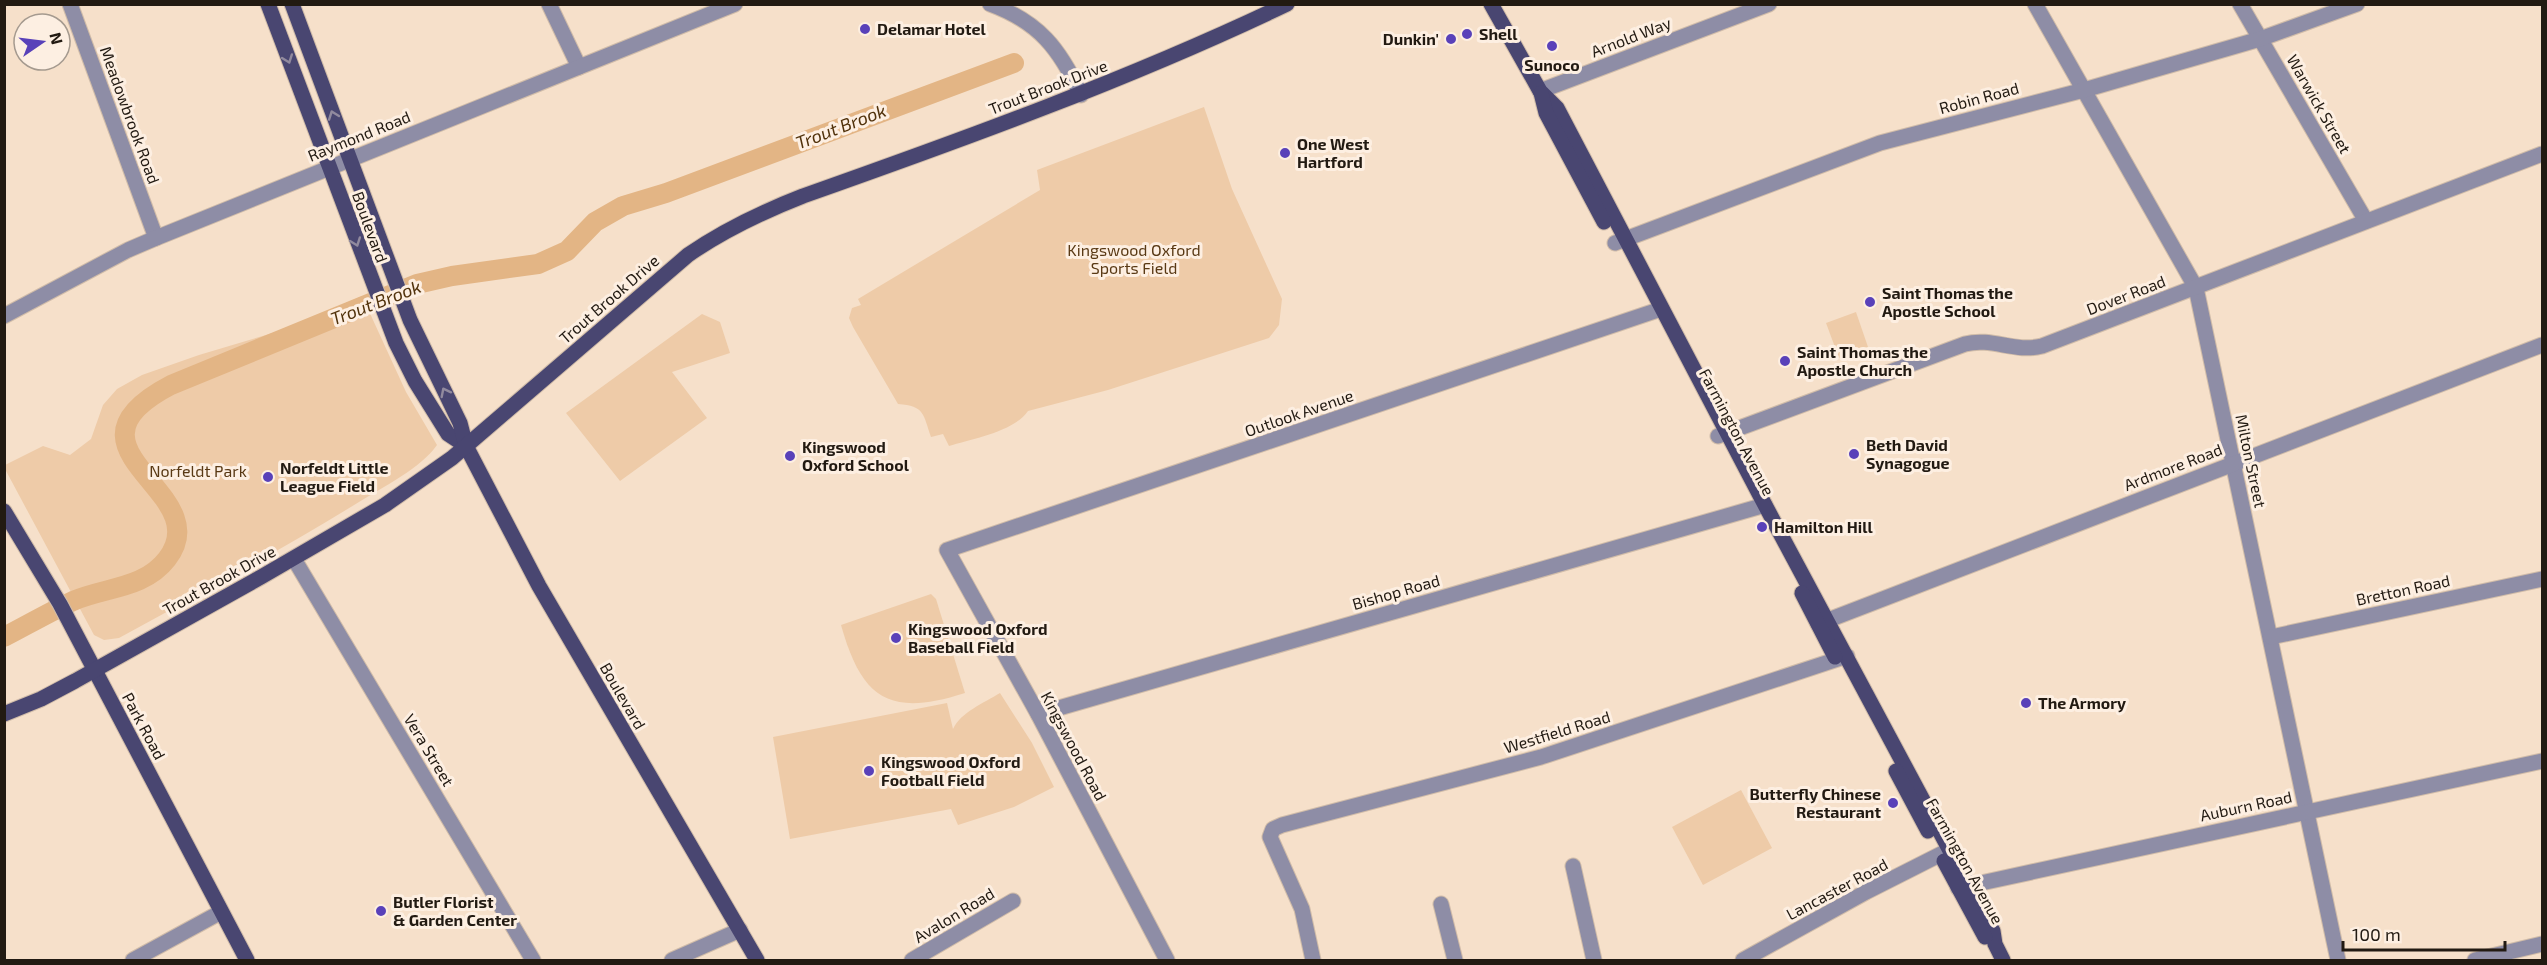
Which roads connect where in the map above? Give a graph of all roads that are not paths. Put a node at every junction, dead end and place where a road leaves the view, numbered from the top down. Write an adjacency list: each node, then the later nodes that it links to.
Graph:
1 (70, 4): 22 (street, Meadowbrook Road)
2 (268, 4): 20 (main road, Boulevard, one-way to 20)
3 (292, 4): 19 (main road, Boulevard, one-way to 3)
4 (549, 4): 14 (street)
5 (735, 4): 14 (street, Raymond Road)
6 (990, 4): 17 (street)
7 (1287, 4): 17 (main road, Trout Brook Drive)
8 (1491, 4): 16 (main road, Farmington Avenue)
9 (1769, 4): 16 (street, Arnold Way)
10 (2035, 4): 15 (street, Milton Street)
11 (2240, 4): 13 (street, Warwick Street)
12 (2356, 4): 13 (street, Robin Road)
13 (2260, 39): 15 (street, Robin Road); 21 (street, Warwick Street)
14 (579, 67): 19 (street, Raymond Road)
15 (2084, 90): 23 (street, Robin Road); 24 (street, Milton Street)
16 (1540, 91): 23 (main road, Farmington Avenue)
17 (1081, 95): 31 (main road, Trout Brook Drive)
18 (2542, 154): 21 (street, Dover Road)
19 (349, 159): 20 (street, Raymond Road); 27 (main road, Boulevard)
20 (329, 168): 22 (street, Raymond Road); 28 (main road, Boulevard, one-way to 28)
21 (2366, 221): 24 (street, Dover Road)
22 (156, 238): 26 (street, Raymond Road)
23 (1620, 241): 25 (main road, Farmington Avenue)
24 (2196, 288): 30 (street, Dover Road); 32 (street, Milton Street)
25 (1657, 311): 30 (main road, Farmington Avenue); 35 (street, Outlook Avenue)
26 (4, 316)
27 (417, 336): 28 (main road); 31 (main road, Boulevard, one-way to 27)
28 (396, 345): 31 (main road, Boulevard)
29 (2542, 345): 32 (street, Ardmore Road)
30 (1723, 434): 33 (main road, Farmington Avenue)
31 (466, 446): 36 (main road, Trout Brook Drive); 52 (main road, Boulevard)
32 (2233, 463): 38 (street, Ardmore Road); 39 (street, Milton Street)
33 (1760, 506): 38 (main road, Farmington Avenue); 43 (street, Bishop Road)
34 (4, 511): 41 (main road, Park Road)
35 (947, 550): 43 (street, Kingswood Road)
36 (294, 559): 41 (main road, Trout Brook Drive); 56 (street, Vera Street)
37 (2542, 579): 39 (street, Bretton Road)
38 (1823, 622): 40 (main road, Farmington Avenue)
39 (2271, 637): 45 (street, Milton Street)
40 (1842, 658): 46 (main road, Farmington Avenue); 61 (street, Westfield Road)
41 (93, 670): 42 (main road, Trout Brook Drive); 51 (main road, Park Road)
42 (4, 714)
43 (1038, 714): 60 (street, Kingswood Road)
44 (2542, 761): 45 (street, Auburn Road)
45 (2305, 812): 48 (street, Auburn Road); 66 (street, Milton Street)
46 (1945, 852): 48 (main road, Farmington Avenue); 64 (street, Lancaster Road)
47 (1574, 866): 63 (street)
48 (1964, 887): 65 (main road, Farmington Avenue)
49 (1013, 901): 59 (street, Avalon Road)
50 (1441, 904): 62 (street)
51 (221, 912): 54 (street); 55 (main road, Park Road)
52 (740, 930): 57 (street); 58 (main road, Boulevard)
53 (2542, 945): 67 (street)
54 (133, 960)
55 (247, 960)
56 (533, 960)
57 (672, 960)
58 (757, 960)
59 (912, 960)
60 (1167, 960)
61 (1313, 960)
62 (1455, 960)
63 (1594, 960)
64 (1743, 960)
65 (2004, 960)
66 (2338, 960)
67 (2475, 960)

